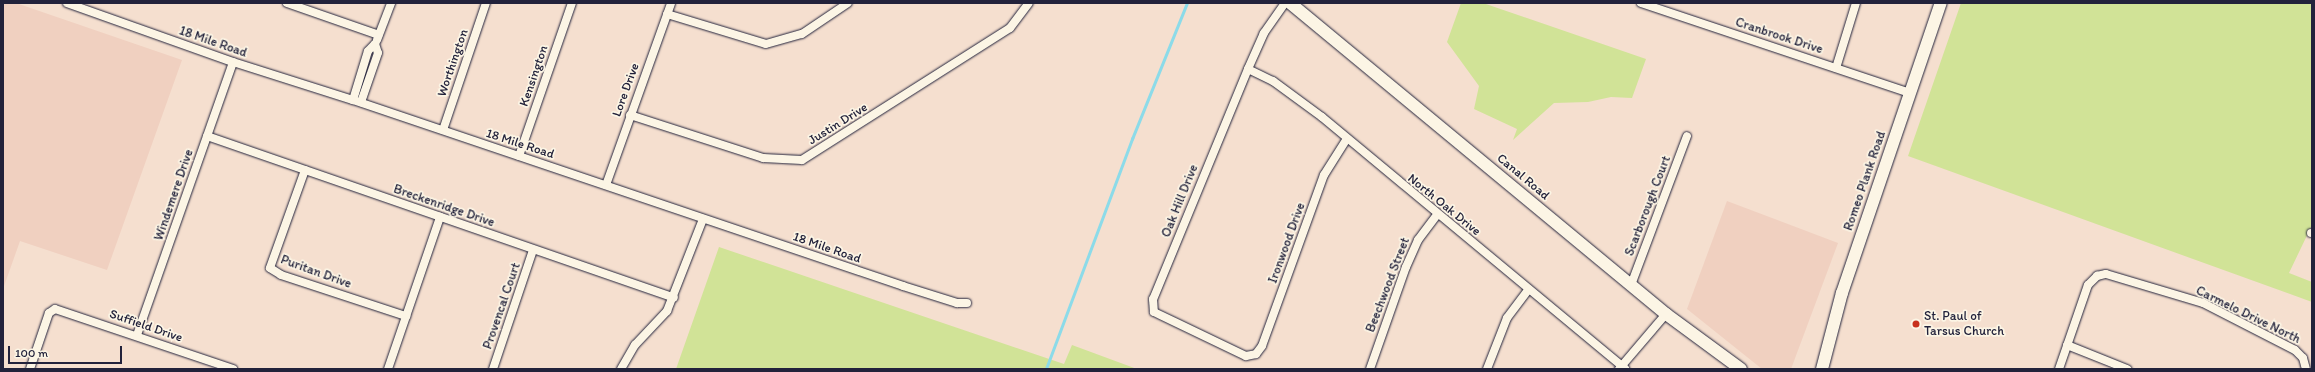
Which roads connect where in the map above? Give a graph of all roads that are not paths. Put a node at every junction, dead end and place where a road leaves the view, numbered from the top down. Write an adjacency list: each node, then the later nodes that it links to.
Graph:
1 (67, 3): 16 (street, 18 Mile Road)
2 (391, 3): 15 (street)
3 (486, 3): 22 (street, Worthington)
4 (572, 3): 26 (street, Kensington)
5 (671, 3): 14 (street, Lore Drive)
6 (1029, 3): 21 (street, Justin Drive)
7 (1285, 3): 18 (street, Oak Hill Drive)
8 (1290, 3): 33 (street, Canal Road)
9 (1641, 3): 17 (street, Cranbrook Drive)
10 (1856, 3): 17 (street)
11 (1941, 3): 19 (street, Romeo Plank Road)
12 (291, 4): 15 (street)
13 (844, 4): 14 (street)
14 (667, 14): 21 (street, Lore Drive)
15 (379, 35): 20 (street)
16 (233, 62): 20 (street, 18 Mile Road); 23 (street, Windemere Drive)
17 (1836, 68): 19 (street, Cranbrook Drive)
18 (1248, 69): 25 (street, North Oak Drive); 41 (street, Oak Hill Drive)
19 (1910, 94): 51 (street, Romeo Plank Road)
20 (357, 101): 22 (street, 18 Mile Road)
21 (630, 115): 28 (street, Lore Drive)
22 (443, 130): 26 (street, 18 Mile Road)
23 (207, 136): 27 (street, Breckenridge Drive); 39 (street, Windemere Drive)
24 (1688, 136): 33 (street, Scarborough Court)
25 (1346, 140): 29 (street, North Oak Drive); 41 (street, Ironwood Drive)
26 (519, 156): 28 (street, 18 Mile Road)
27 (305, 170): 30 (street, Breckenridge Drive); 38 (street, Puritan Drive)
28 (606, 185): 31 (street, 18 Mile Road)
29 (1437, 215): 34 (street, North Oak Drive); 48 (street, Beechwood Street)
30 (440, 217): 32 (street, Breckenridge Drive); 38 (street)
31 (703, 219): 35 (street); 36 (street, 18 Mile Road)
32 (533, 250): 35 (street, Breckenridge Drive); 46 (street, Provencal Court)
33 (1631, 285): 37 (street, Canal Road)
34 (1528, 289): 42 (street, North Oak Drive); 49 (street)
35 (674, 298): 47 (street)
36 (967, 303)
37 (1666, 314): 42 (street); 50 (street, Canal Road)
38 (406, 316): 45 (street)
39 (137, 336): 43 (street, Suffield Drive); 44 (street, Suffield Drive)
40 (2067, 345): 52 (street); 53 (street); 54 (street, Carmelo Drive North)
41 (1254, 356)
42 (1622, 368)
43 (30, 369)
44 (233, 369)
45 (388, 369)
46 (493, 369)
47 (621, 369)
48 (1370, 369)
49 (1487, 369)
50 (1741, 369)
51 (1822, 369)
52 (2059, 369)
53 (2127, 369)
54 (2306, 369)

